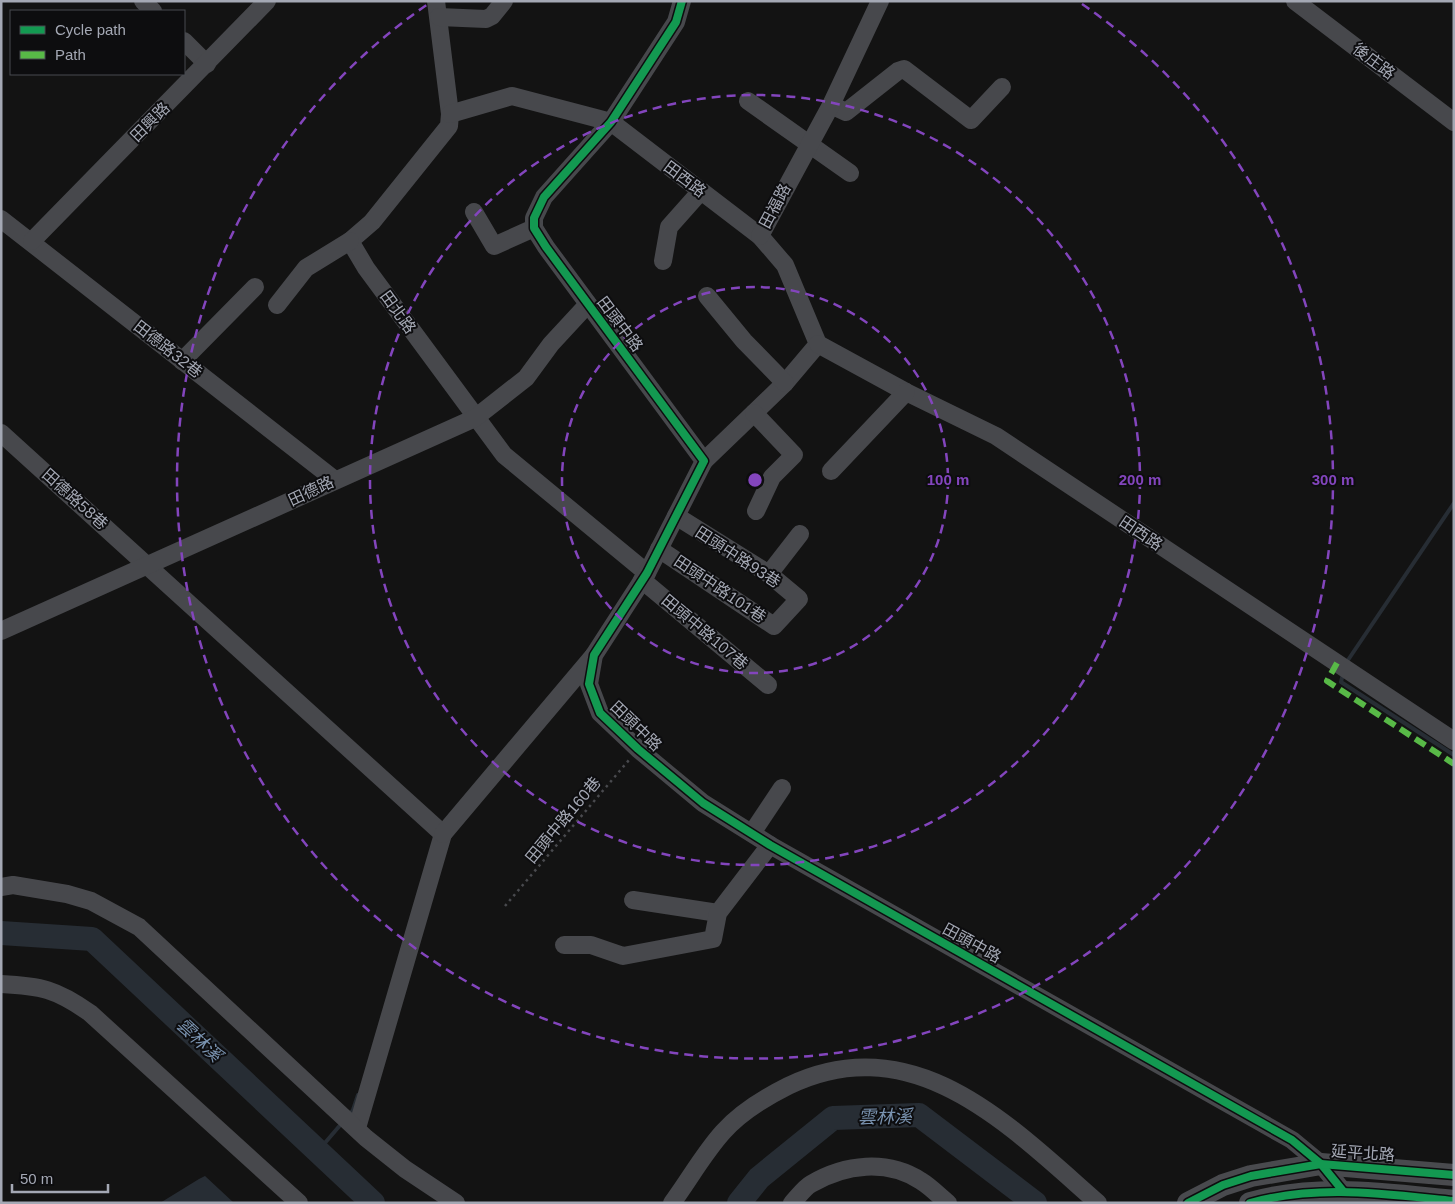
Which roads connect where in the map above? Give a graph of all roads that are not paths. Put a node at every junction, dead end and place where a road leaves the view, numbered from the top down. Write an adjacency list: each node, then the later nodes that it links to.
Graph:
1 (143, 1): 8 (street)
2 (267, 1): 10 (street, 田興路)
3 (504, 1): 7 (street)
4 (682, 1): 15 (street)
5 (880, 1): 13 (street, 田福路)
6 (1295, 1): 16 (street, 後庄路)
7 (438, 9): 14 (street)
8 (152, 10)
9 (185, 42): 10 (street)
10 (207, 64): 24 (street, 田興路)
11 (1002, 87): 13 (street)
12 (748, 101): 17 (street)
13 (831, 105): 17 (street, 田福路)
14 (450, 114): 15 (street); 25 (street)
15 (611, 122): 19 (street, 田西路); 22 (street)
16 (1454, 122)
17 (808, 144): 18 (street); 23 (street, 田福路)
18 (850, 173)
19 (701, 191): 23 (street, 田西路); 26 (street)
20 (474, 212): 22 (street)
21 (1, 219): 24 (street, 田德路32巷)
22 (534, 228): 29 (street, 田頭中路)
23 (760, 236): 31 (street, 田福路)
24 (32, 241): 32 (street, 田德路32巷)
25 (350, 241): 30 (street); 36 (street, 田北路)
26 (662, 261)
27 (256, 287): 32 (street)
28 (707, 296): 33 (street)
29 (588, 304): 36 (street, 田德路); 38 (street, 田頭中路)
30 (277, 305)
31 (818, 344): 33 (street); 34 (street, 田西路)
32 (182, 360): 40 (street, 田德路32巷)
33 (784, 383): 35 (street)
34 (906, 392): 39 (street); 52 (street, 田西路)
35 (754, 412): 38 (street); 41 (street)
36 (475, 418): 40 (street, 田德路); 47 (street, 田北路)
37 (1, 432): 45 (street, 田德路58巷)
38 (704, 461): 42 (street, 田頭中路)
39 (831, 471)
40 (335, 480): 45 (street, 田德路)
41 (756, 512)
42 (676, 516): 44 (street, 田頭中路); 46 (street, 田頭中路93巷)
43 (800, 534): 46 (street)
44 (659, 549): 47 (street, 田頭中路); 48 (street, 田頭中路101巷)
45 (148, 566): 49 (street, 田德路); 55 (street, 田德路58巷)
46 (769, 574): 48 (street, 田頭中路93巷)
47 (644, 577): 50 (street, 田頭中路); 51 (street, 田頭中路107巷)
48 (799, 599)
49 (1, 631)
50 (594, 655): 54 (street, 田頭中路); 55 (street)
51 (768, 684)
52 (1454, 741)
53 (782, 788): 54 (street)
54 (752, 832): 56 (street, 田頭中路)
55 (443, 834): 62 (street)
56 (770, 845): 59 (street); 63 (street, 田頭中路)
57 (1, 887): 62 (street)
58 (633, 900): 59 (street)
59 (718, 913): 60 (street)
60 (564, 944)
61 (1, 984): 67 (street)
62 (357, 1128): 68 (street)
63 (1321, 1164): 64 (main road, 延平北路); 65 (street, 田頭中路); 73 (main road, 延平北路)
64 (1454, 1175)
65 (1343, 1190): 66 (main road); 74 (main road)
66 (1454, 1201)
67 (300, 1203)
68 (456, 1203)
69 (672, 1203): 72 (street)
70 (792, 1203): 71 (street)
71 (948, 1203)
72 (1098, 1203)
73 (1188, 1203)
74 (1250, 1203)

